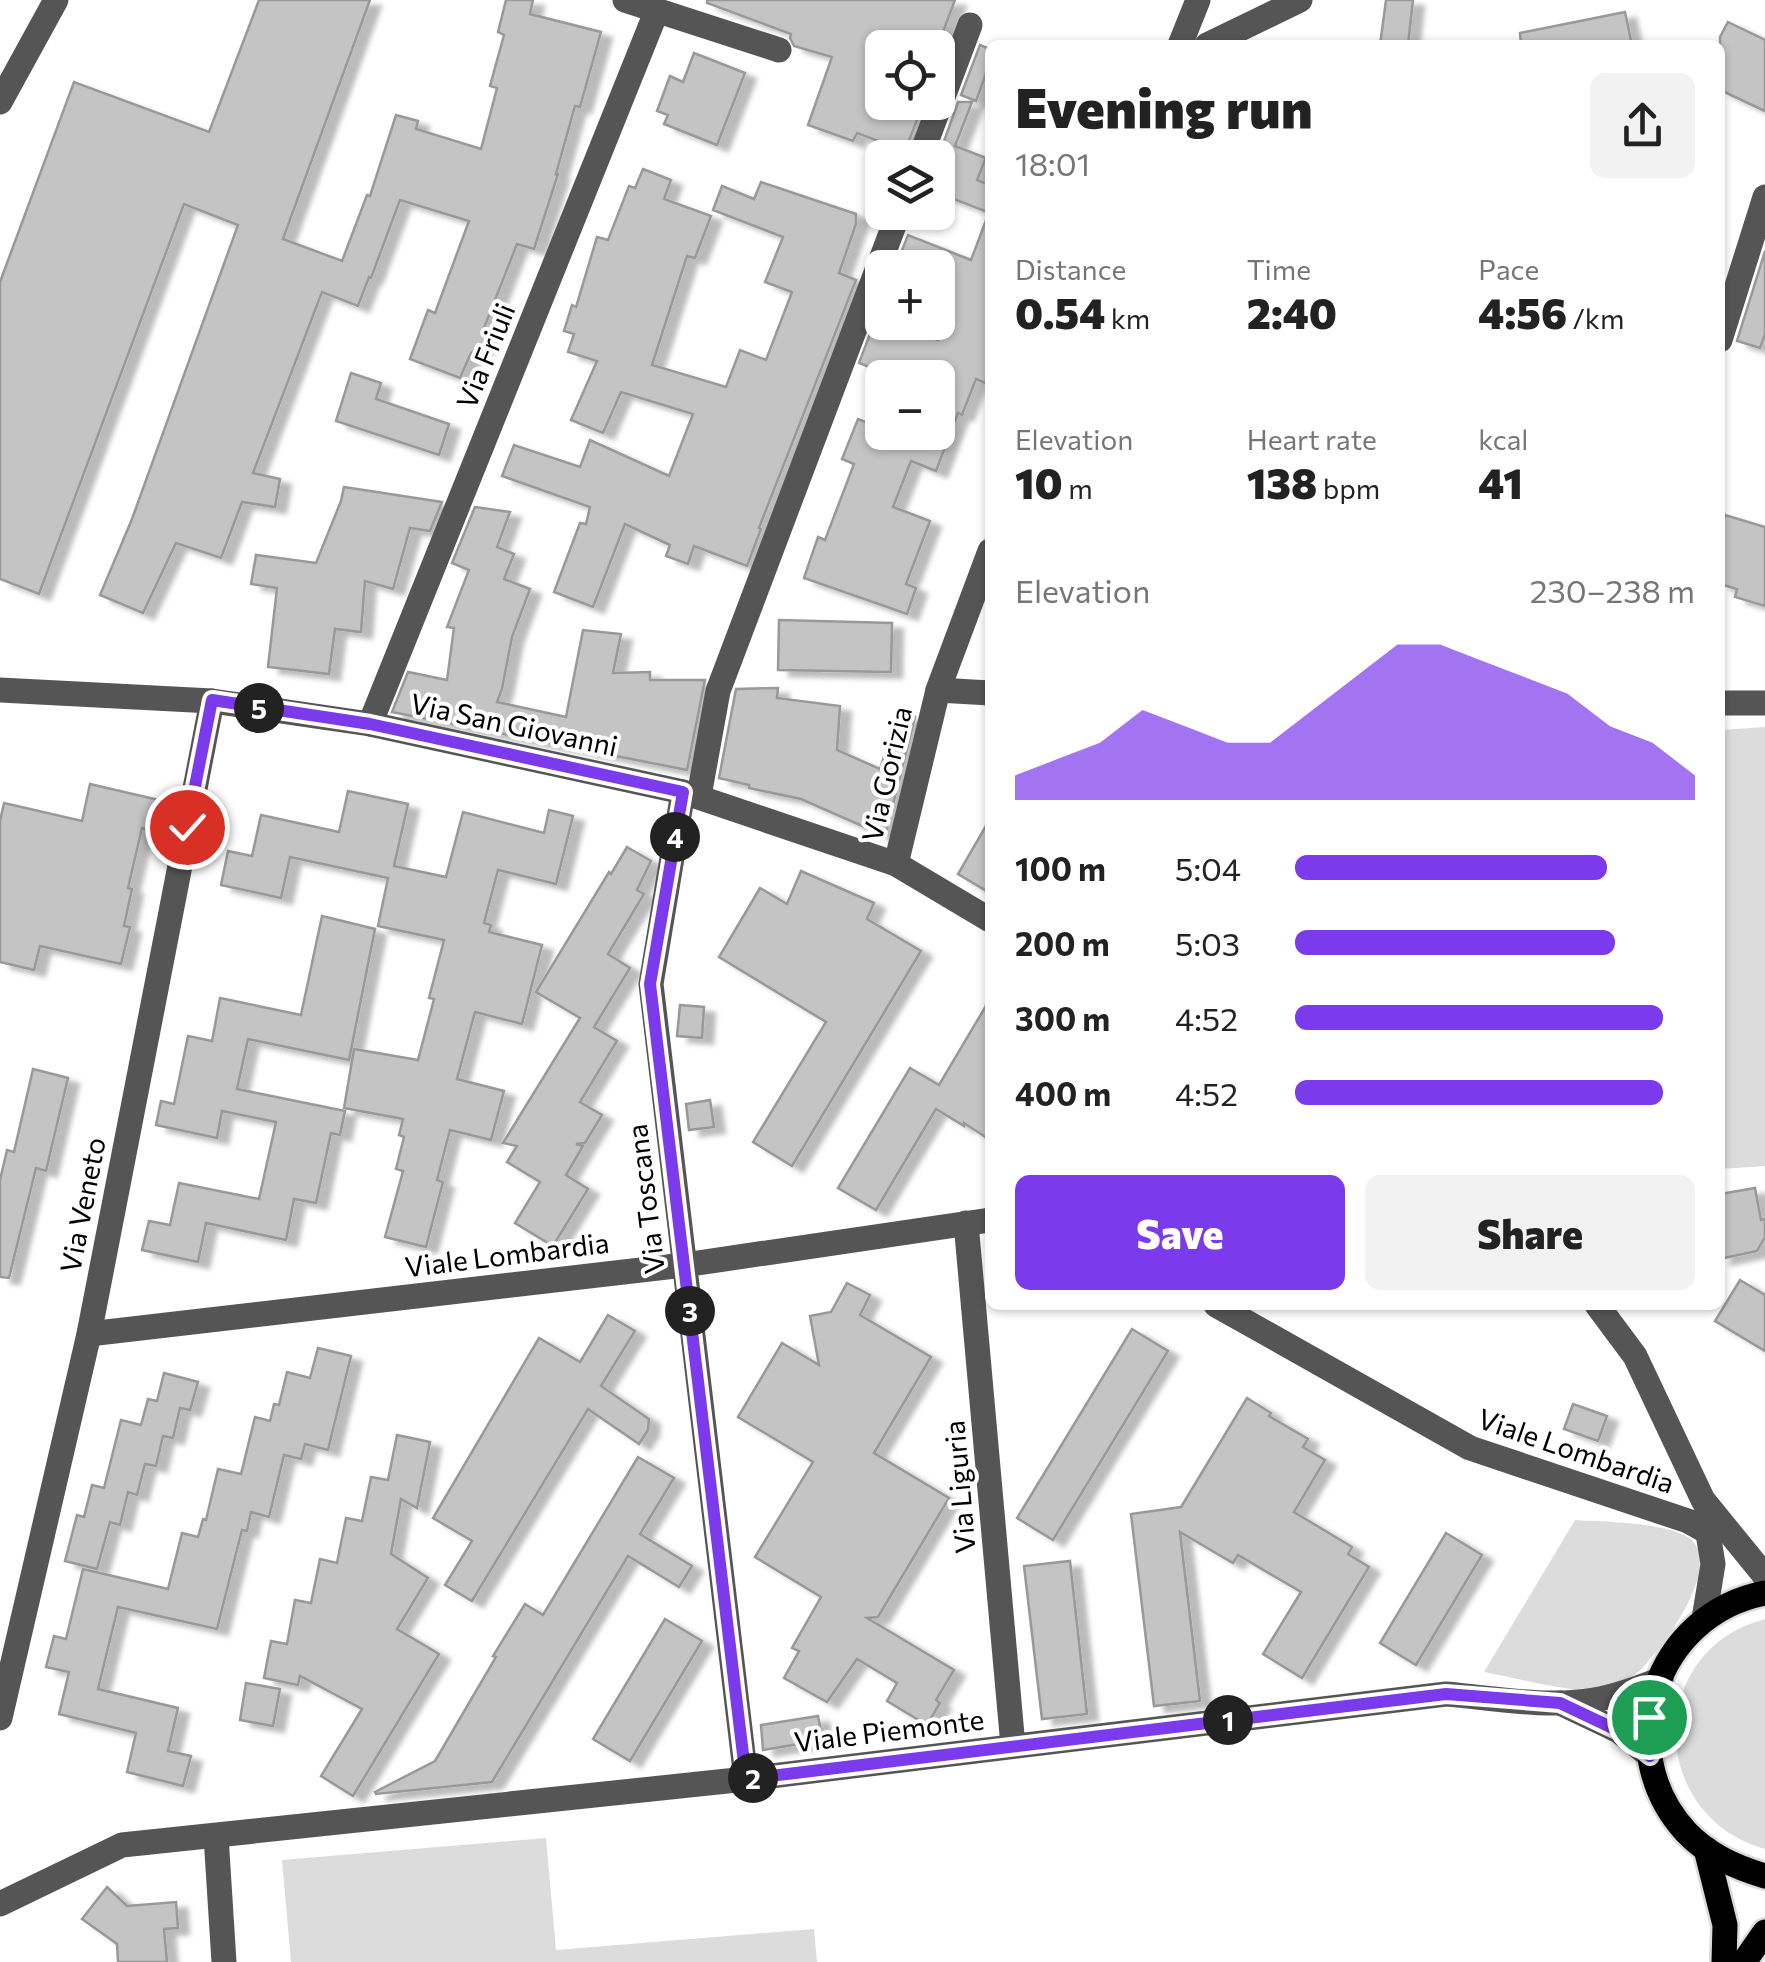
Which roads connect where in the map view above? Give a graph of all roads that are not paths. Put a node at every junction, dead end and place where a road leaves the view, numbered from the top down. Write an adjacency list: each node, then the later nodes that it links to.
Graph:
1 (56, 0): 10 (street)
2 (625, 0): 5 (street)
3 (1198, 0): 7 (street)
4 (1300, 0): 8 (street)
5 (658, 10): 9 (street); 22 (street, Via Friuli)
6 (970, 25): 11 (street)
7 (1182, 40)
8 (1218, 40)
9 (779, 50)
10 (0, 102)
11 (927, 140)
12 (1765, 197): 14 (street)
13 (892, 230): 23 (street, Via Toscana)
14 (1725, 324)
15 (985, 564): 17 (street)
16 (0, 690): 19 (street, Via San Giovanni)
17 (938, 690): 18 (street, Via Gorizia); 24 (street, Via Gorizia)
18 (985, 692)
19 (212, 700): 22 (street, Via San Giovanni); 30 (street, Via Veneto)
20 (1725, 703): 21 (street)
21 (1765, 703)
22 (370, 724): 23 (street, Via San Giovanni)
23 (691, 794): 24 (street, Via San Giovanni); 27 (street, Via Toscana)
24 (896, 864): 25 (street, Via San Giovanni)
25 (985, 917)
26 (978, 1222): 27 (street, Viale Lombardia); 39 (street, Via Liguria)
27 (684, 1265): 30 (street, Viale Lombardia); 41 (street, Via Toscana)
28 (1225, 1310): 32 (street, Viale Lombardia)
29 (1600, 1310): 31 (street)
30 (89, 1334): 38 (street, Via Veneto)
31 (1703, 1500): 32 (street); 33 (street)
32 (1708, 1532): 35 (street)
33 (1765, 1576)
34 (1765, 1593): 35 (main road)
35 (1704, 1619): 36 (main road)
36 (1661, 1680): 37 (street, Viale Piemonte); 40 (main road)
37 (1560, 1703): 39 (street, Viale Piemonte); 40 (street, Viale Piemonte)
38 (0, 1718)
39 (1014, 1746): 41 (street, Viale Piemonte)
40 (1650, 1756): 43 (main road)
41 (746, 1779): 42 (street, Viale Piemonte)
42 (216, 1836): 45 (street, Viale Piemonte); 47 (street)
43 (1706, 1850): 44 (main road); 48 (main road)
44 (1765, 1876)
45 (0, 1904)
46 (1765, 1932): 49 (main road)
47 (224, 1962)
48 (1724, 1962)
49 (1744, 1962)

